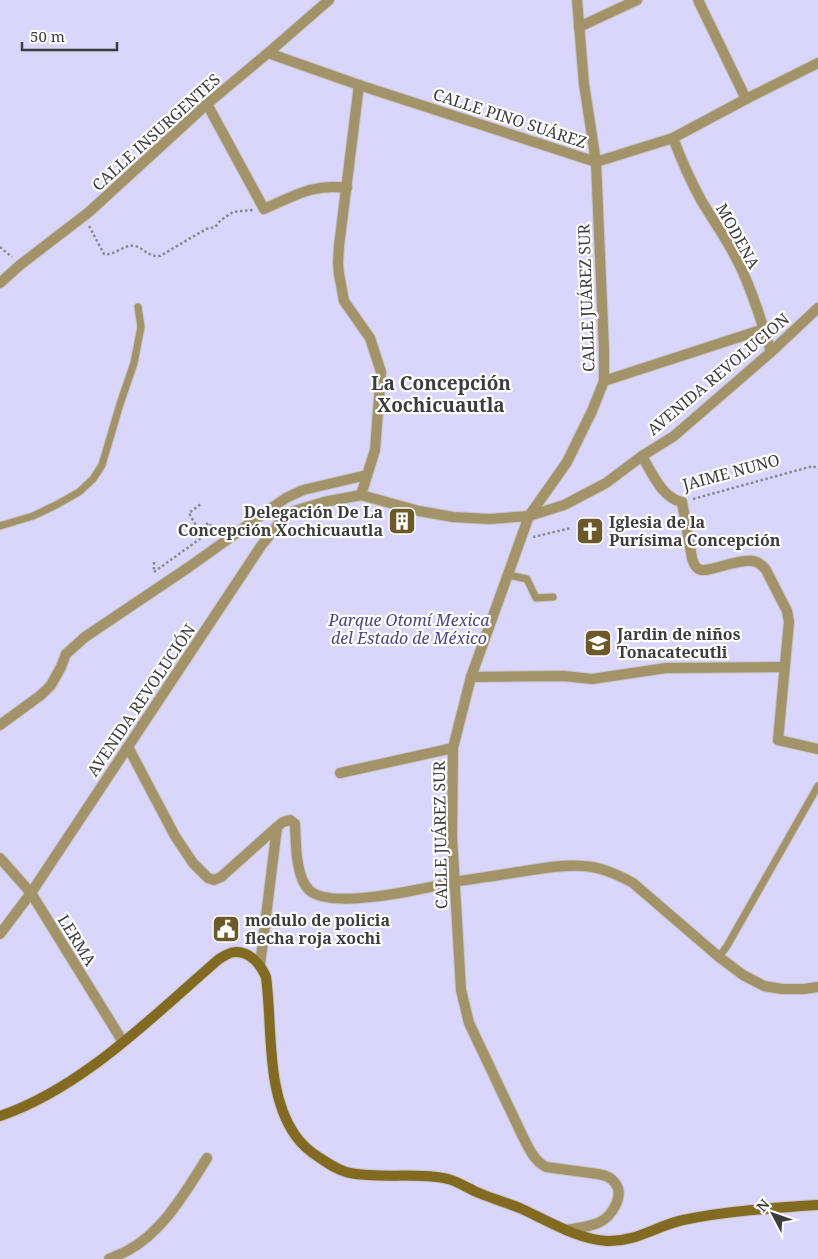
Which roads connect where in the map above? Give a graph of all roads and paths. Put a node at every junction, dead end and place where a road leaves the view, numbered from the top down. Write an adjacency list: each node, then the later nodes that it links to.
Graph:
1 (329, 0): 6 (street, CALLE INSURGENTES)
2 (577, 0): 5 (street, CALLE JUÁREZ SUR)
3 (636, 0): 5 (street)
4 (698, 0): 9 (street)
5 (579, 26): 12 (street, CALLE JUÁREZ SUR)
6 (268, 53): 8 (street, CALLE PINO SUÁREZ); 10 (street, CALLE INSURGENTES)
7 (818, 63): 9 (street, CALLE PINO SUÁREZ)
8 (359, 85): 12 (street, CALLE PINO SUÁREZ); 13 (street)
9 (746, 99): 11 (street, CALLE PINO SUÁREZ)
10 (207, 104): 14 (street); 15 (street, CALLE INSURGENTES)
11 (673, 138): 12 (street, CALLE PINO SUÁREZ); 21 (street, MODENA)
12 (596, 162): 23 (street, CALLE JUÁREZ SUR)
13 (347, 188): 14 (street); 26 (street)
14 (264, 209): 15 (path)
15 (89, 212): 17 (street, CALLE INSURGENTES)
16 (0, 246): 17 (path)
17 (20, 265): 18 (street, CALLE INSURGENTES)
18 (0, 283)
19 (138, 307): 32 (lane)
20 (818, 308): 22 (street, AVENIDA REVOLUCION)
21 (764, 329): 22 (street, MODENA); 23 (street)
22 (771, 352): 24 (street, AVENIDA REVOLUCION)
23 (604, 381): 31 (street, CALLE JUÁREZ SUR)
24 (642, 456): 29 (street, JAIME NUNO); 31 (street, AVENIDA REVOLUCION)
25 (818, 469): 29 (path, JAIME NUNO)
26 (367, 476): 27 (street); 36 (street)
27 (360, 496): 28 (street, AVENIDA REVOLUCION); 31 (street, AVENIDA REVOLUCION)
28 (324, 502): 43 (street, AVENIDA REVOLUCIÓN)
29 (682, 502): 40 (street)
30 (201, 504): 34 (path)
31 (529, 516): 35 (street, CALLE JUÁREZ SUR)
32 (0, 526)
33 (572, 528): 35 (path)
34 (198, 529): 36 (path); 37 (path)
35 (521, 538): 38 (street, CALLE JUÁREZ SUR)
36 (220, 544): 42 (street)
37 (154, 562)
38 (508, 575): 39 (lane); 41 (street, CALLE JUÁREZ SUR)
39 (553, 597)
40 (784, 667): 41 (street); 45 (street)
41 (471, 677): 44 (street, CALLE JUÁREZ SUR)
42 (0, 725)
43 (128, 747): 48 (street); 51 (street, AVENIDA REVOLUCIÓN)
44 (453, 748): 46 (street); 50 (street, CALLE JUÁREZ SUR)
45 (818, 749)
46 (340, 773)
47 (818, 786): 53 (lane)
48 (277, 827): 50 (street); 54 (street)
49 (0, 858): 51 (street, LERMA)
50 (455, 882): 53 (street); 60 (street, CALLE JUÁREZ SUR)
51 (31, 893): 52 (street, AVENIDA REVOLUCIÓN); 56 (street, LERMA)
52 (0, 934)
53 (719, 957): 55 (street)
54 (260, 965): 56 (main road); 60 (main road)
55 (818, 987)
56 (123, 1042): 57 (main road)
57 (0, 1116)
58 (207, 1158): 61 (street)
59 (818, 1205): 60 (main road)
60 (566, 1230)
61 (109, 1259)

